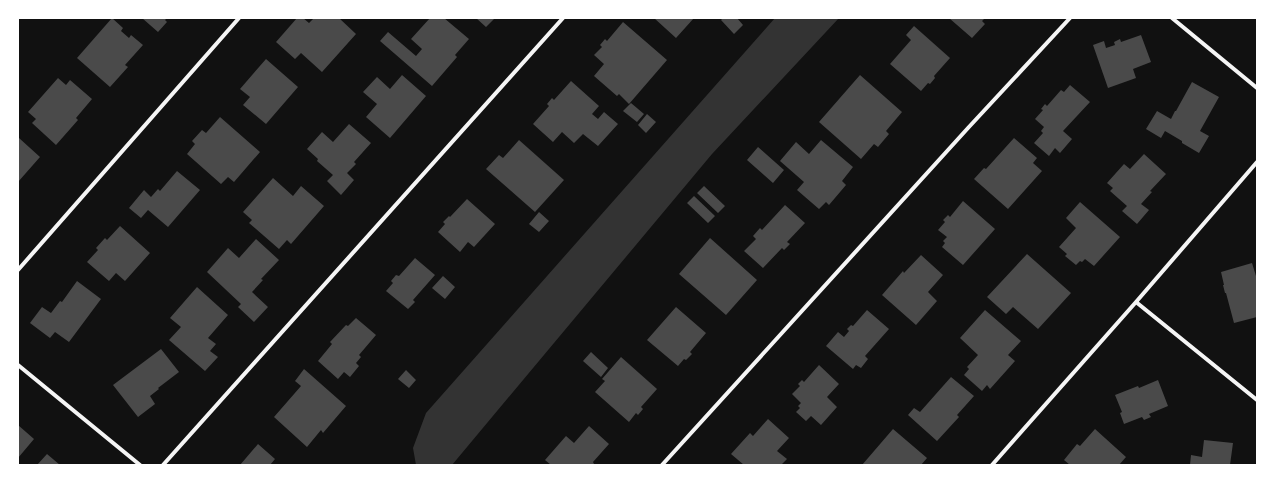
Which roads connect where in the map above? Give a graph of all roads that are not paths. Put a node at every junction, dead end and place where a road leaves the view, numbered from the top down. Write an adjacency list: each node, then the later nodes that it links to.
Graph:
1 (239, 18): 7 (street)
2 (563, 18): 12 (street)
3 (1070, 18): 13 (street)
4 (1172, 18): 5 (street)
5 (1257, 88)
6 (1257, 162): 8 (street)
7 (18, 270)
8 (1136, 302): 10 (street); 14 (street)
9 (18, 365): 11 (street)
10 (1257, 400)
11 (140, 465)
12 (163, 465)
13 (662, 465)
14 (992, 465)

